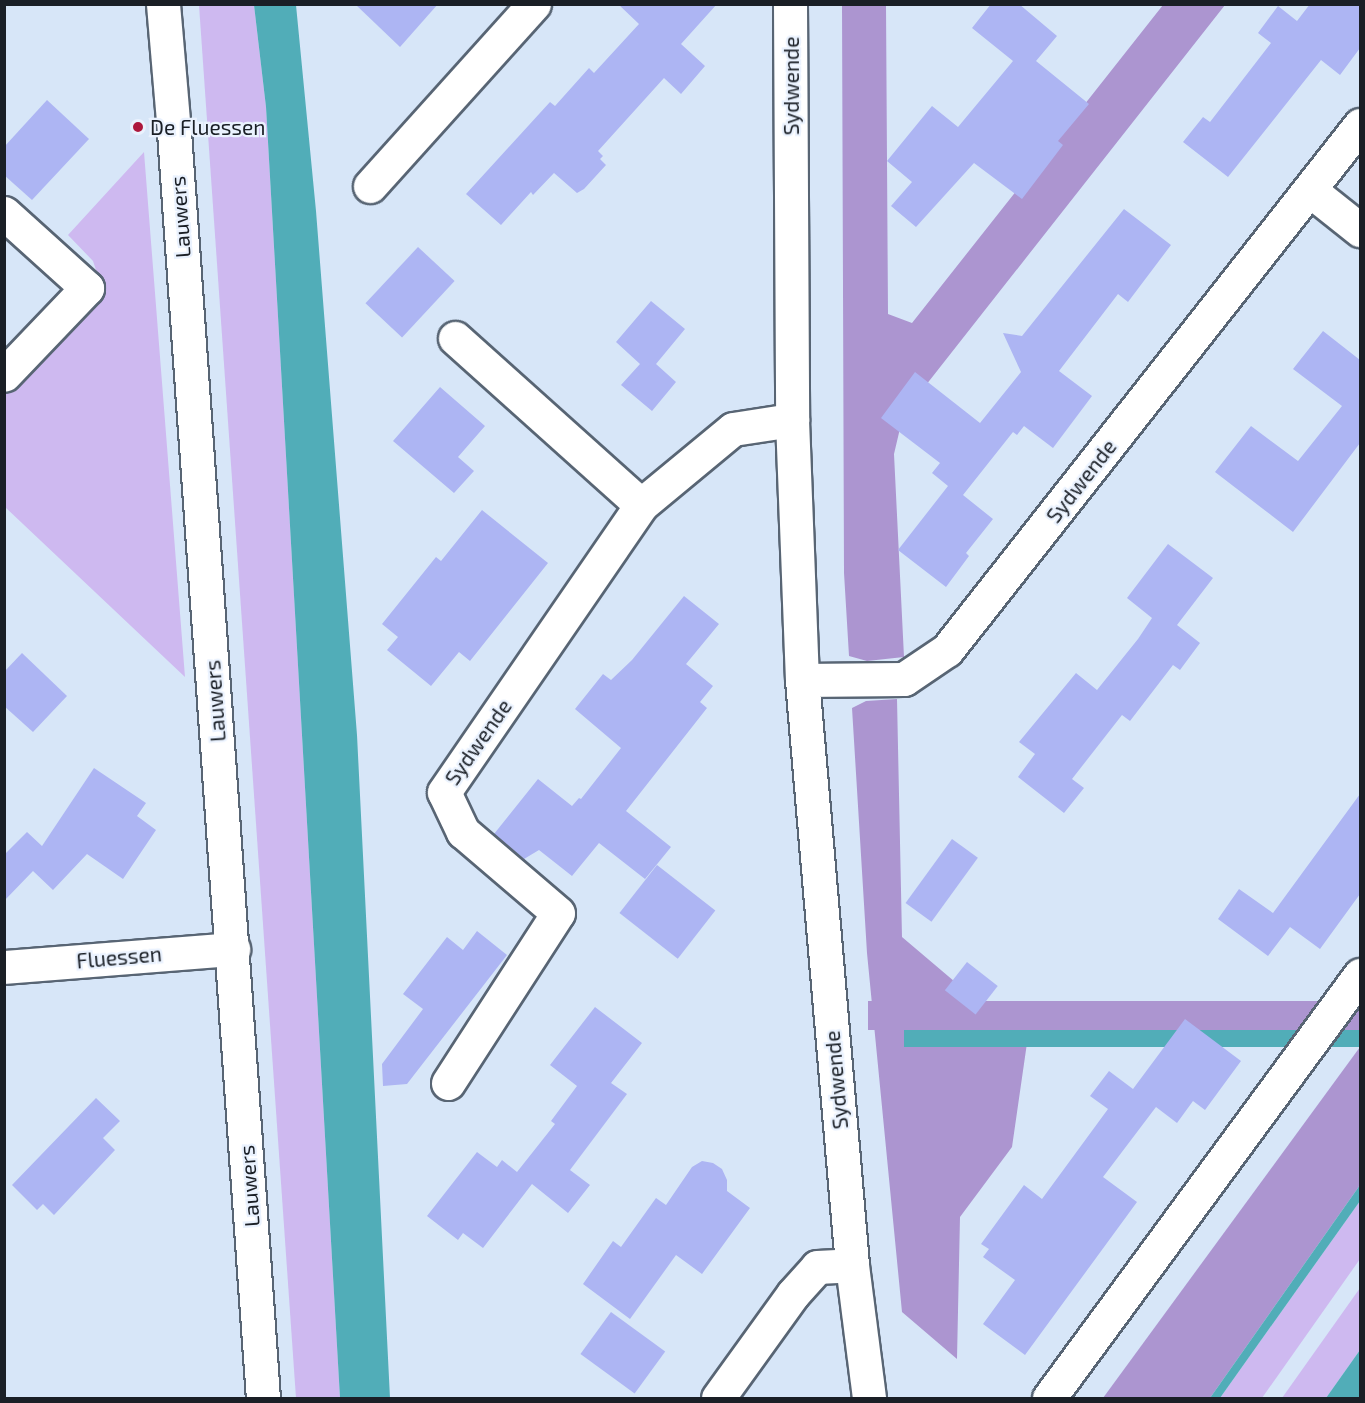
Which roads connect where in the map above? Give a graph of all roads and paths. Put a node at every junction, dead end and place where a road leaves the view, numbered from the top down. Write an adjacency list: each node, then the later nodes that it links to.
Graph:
1 (163, 4): 14 (street, Lauwers)
2 (534, 4): 5 (street)
3 (790, 4): 11 (street, Sydwende)
4 (1360, 125): 6 (street, Sydwende)
5 (370, 186)
6 (1311, 191): 8 (street); 13 (street, Sydwende)
7 (4, 213): 10 (street)
8 (1360, 230)
9 (455, 338): 12 (street)
10 (4, 375)
11 (792, 420): 12 (street, Sydwende); 13 (street, Sydwende)
12 (641, 505): 17 (street, Sydwende)
13 (802, 680): 18 (street, Sydwende)
14 (233, 949): 15 (street, Fluessen); 19 (street, Lauwers)
15 (4, 967)
16 (1360, 975): 22 (street)
17 (448, 1083)
18 (852, 1265): 20 (street); 21 (street, Sydwende)
19 (263, 1398)
20 (718, 1398)
21 (869, 1398)
22 (1049, 1398)

